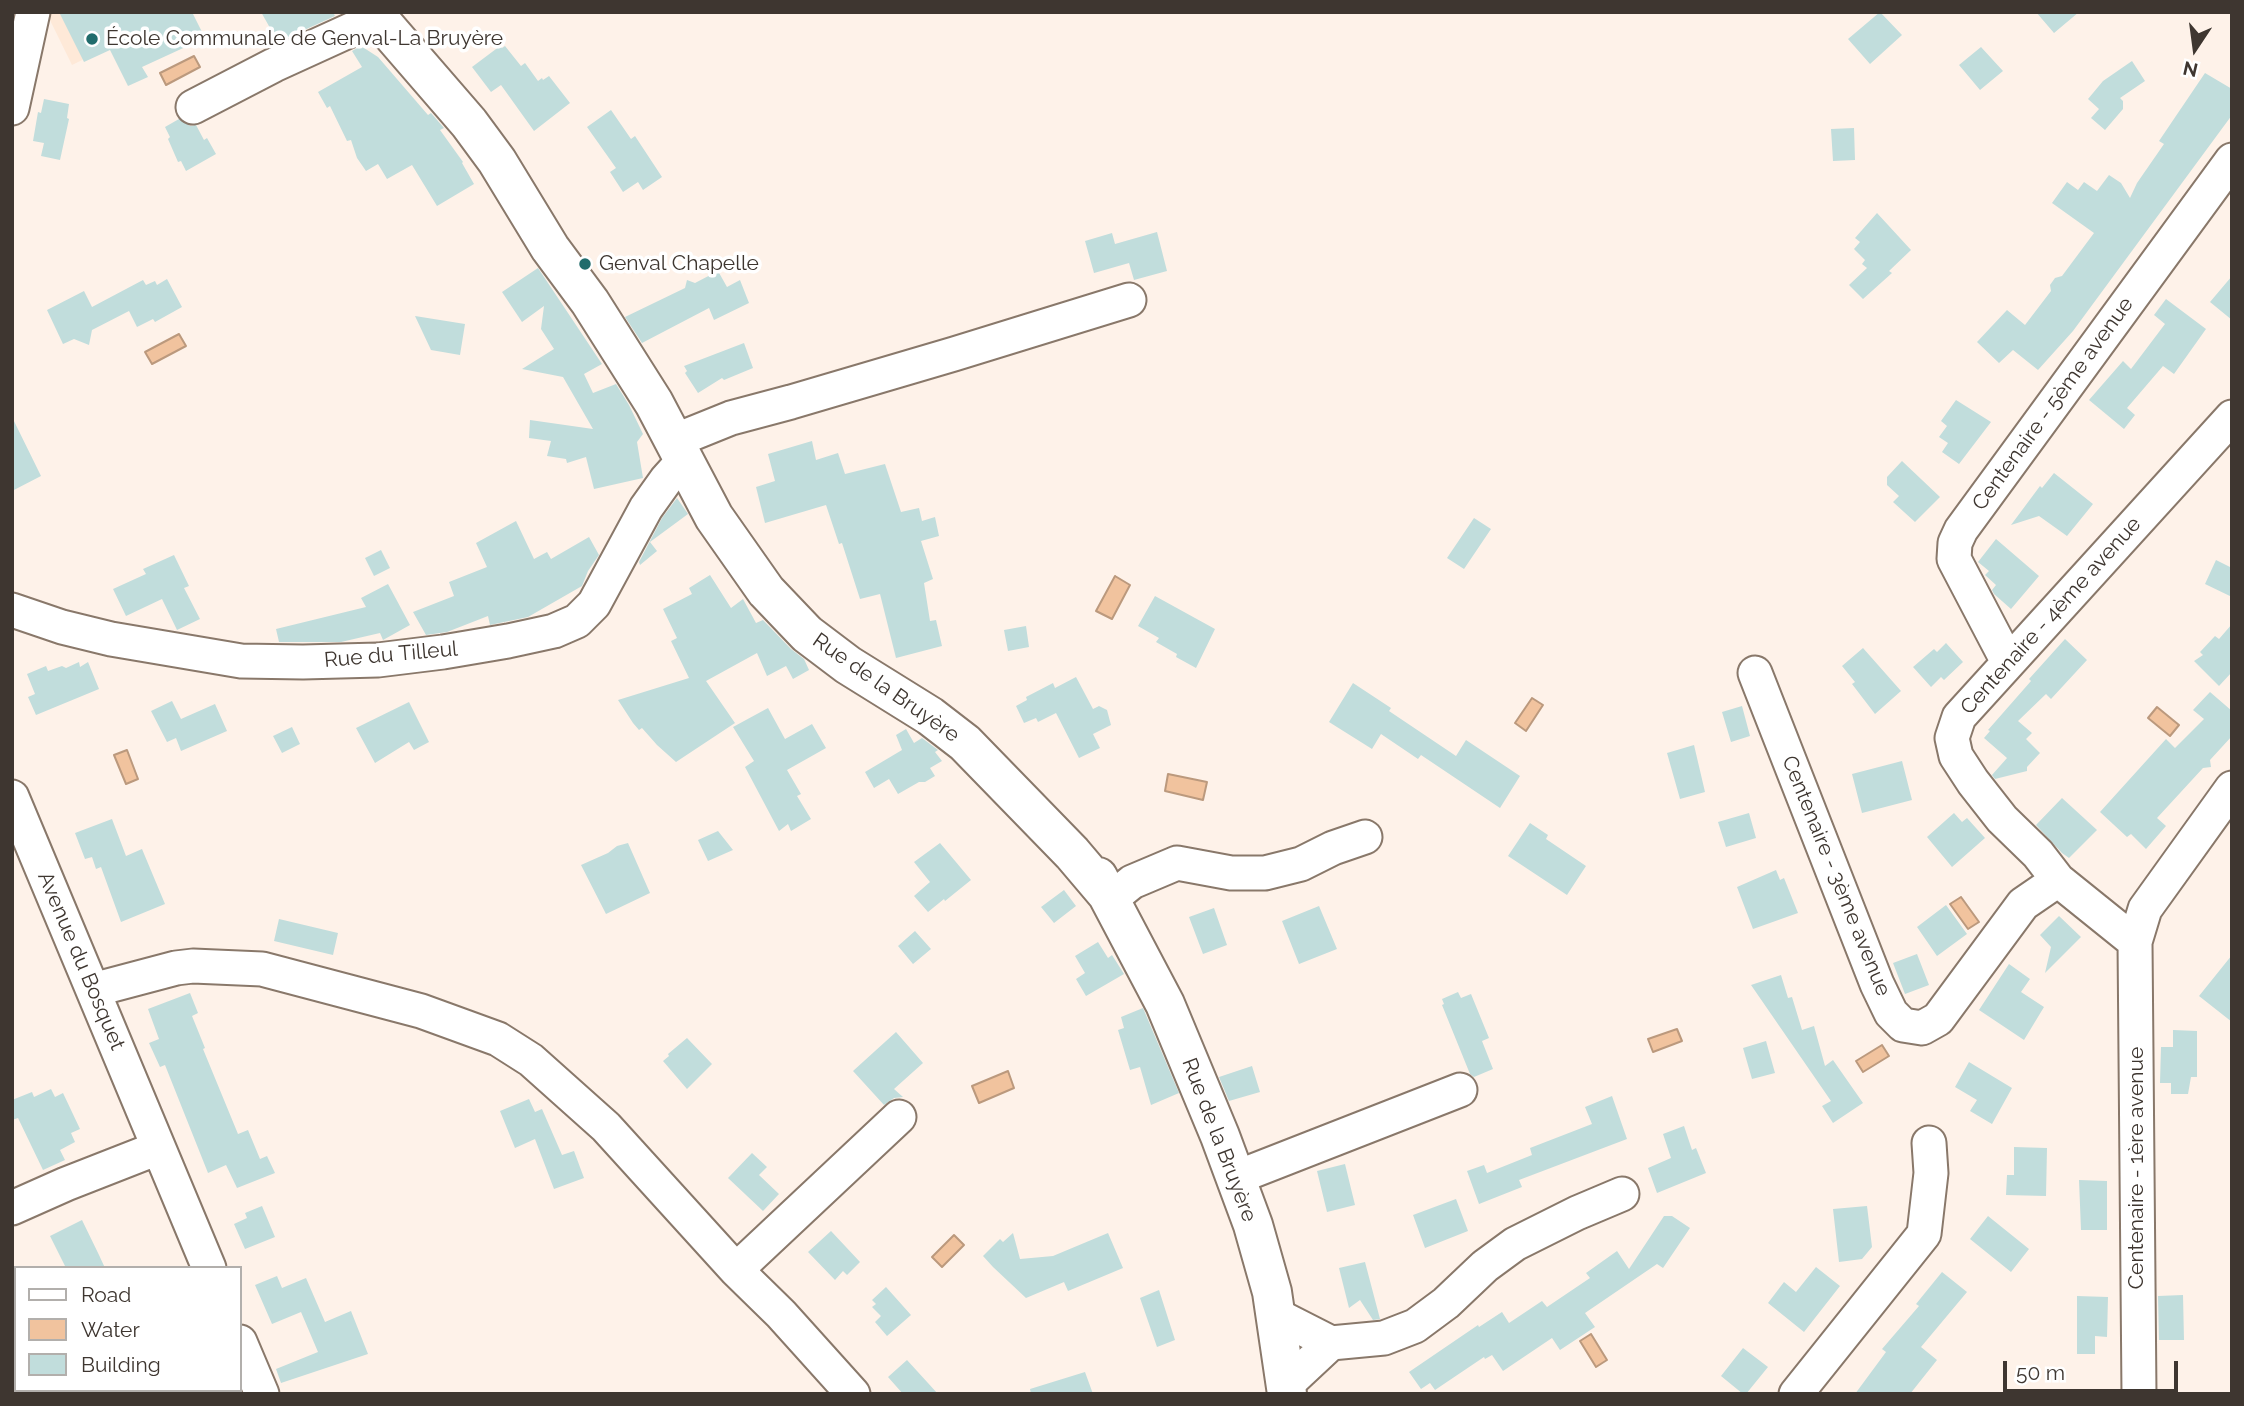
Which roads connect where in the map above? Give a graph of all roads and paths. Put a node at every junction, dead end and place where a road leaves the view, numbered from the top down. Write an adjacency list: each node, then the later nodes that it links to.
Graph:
1 (33, 12): 4 (street)
2 (375, 15): 3 (street, Rue de la Bruyère); 8 (main road, Rue de la Bruyère)
3 (193, 107)
4 (12, 108)
5 (2232, 160): 10 (street, Centenaire - 5ème avenue)
6 (1129, 300): 8 (street)
7 (2232, 417): 10 (street, Centenaire - 4ème avenue)
8 (679, 450): 9 (street, Rue du Tilleul); 16 (main road, Rue de la Bruyère)
9 (12, 610)
10 (2008, 662): 15 (street, Centenaire - 4ème avenue)
11 (1755, 673): 15 (street, Centenaire - 3ème avenue)
12 (2232, 788): 17 (street, Centenaire - 1ère avenue)
13 (12, 797): 18 (street, Avenue du Bosquet)
14 (1365, 837): 16 (street)
15 (2058, 880): 17 (street, Centenaire - 4ème avenue)
16 (1111, 899): 23 (main road, Rue de la Bruyère)
17 (2135, 942): 36 (street, Centenaire - 1ère avenue)
18 (93, 990): 21 (street, Avenue du Bosquet); 28 (street)
19 (1460, 1090): 23 (street)
20 (898, 1117): 28 (street)
21 (153, 1136): 24 (street); 26 (street); 27 (street, Avenue du Bosquet)
22 (1928, 1143): 35 (street)
23 (1235, 1178): 29 (main road, Rue de la Bruyère)
24 (12, 1190)
25 (1622, 1194): 30 (street)
26 (12, 1208)
27 (207, 1266)
28 (736, 1270): 34 (street)
29 (1276, 1315): 30 (street); 32 (main road, Rue de la Bruyère)
30 (1331, 1343): 32 (street)
31 (242, 1347): 33 (street)
32 (1286, 1389)
33 (262, 1394)
34 (853, 1394)
35 (1796, 1394)
36 (2139, 1394)

